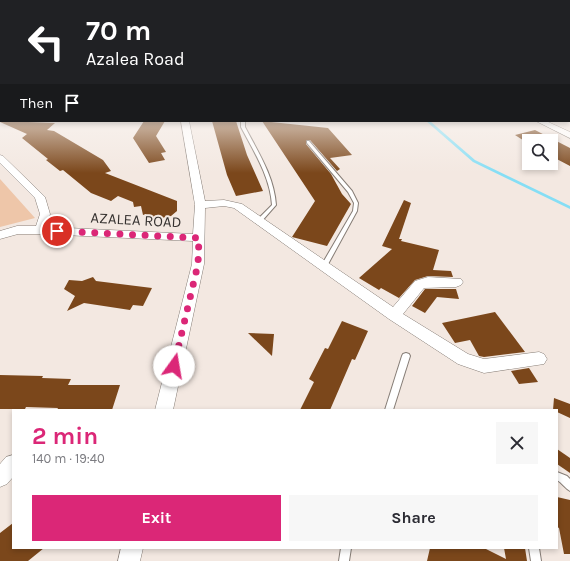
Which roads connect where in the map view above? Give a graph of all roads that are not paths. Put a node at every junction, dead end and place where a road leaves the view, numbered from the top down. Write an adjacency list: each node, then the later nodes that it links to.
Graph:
1 (185, 122): 7 (street)
2 (243, 122): 8 (lane)
3 (542, 122): 4 (street)
4 (570, 135)
5 (308, 142): 12 (lane)
6 (0, 158): 9 (street)
7 (200, 206): 8 (street); 11 (street)
8 (259, 221): 12 (street)
9 (41, 230): 10 (street, AZALEA ROAD); 11 (street, AZALEA ROAD)
10 (0, 235)
11 (199, 238): 17 (street)
12 (324, 266): 14 (street)
13 (456, 282): 14 (street)
14 (394, 315): 16 (street)
15 (406, 356): 18 (lane)
16 (539, 359)
17 (164, 409)
18 (389, 409)
19 (12, 465): 21 (street)
20 (558, 476): 22 (lane)
21 (0, 477)
22 (570, 486)
23 (132, 549): 26 (street)
24 (346, 549): 27 (lane)
25 (534, 549): 28 (lane)
26 (129, 561)
27 (344, 561)
28 (536, 561)

